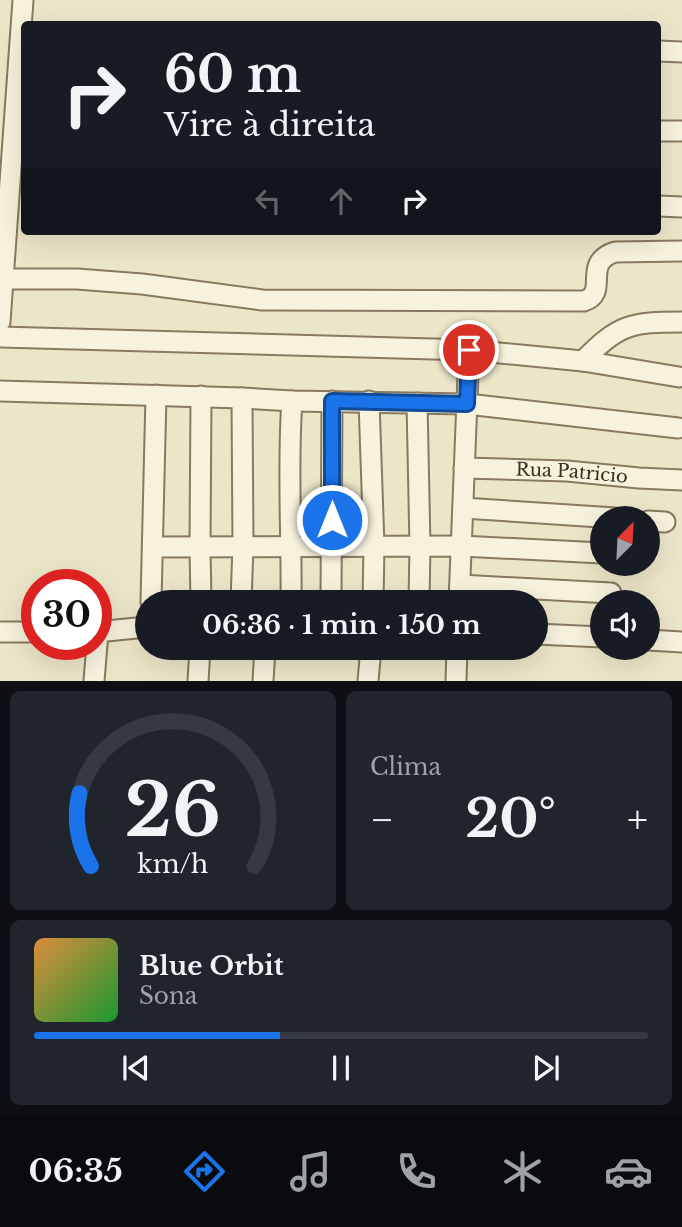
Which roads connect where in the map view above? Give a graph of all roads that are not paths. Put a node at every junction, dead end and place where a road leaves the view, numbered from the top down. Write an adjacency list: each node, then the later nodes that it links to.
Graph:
1 (23, 0): 2 (street)
2 (22, 21)
3 (661, 51): 4 (street)
4 (682, 52)
5 (21, 63): 10 (street)
6 (661, 131): 7 (street)
7 (682, 131)
8 (661, 206): 9 (street)
9 (682, 206)
10 (16, 220): 12 (street)
11 (682, 251): 12 (street)
12 (3, 279): 13 (street)
13 (0, 322)
14 (682, 322): 17 (street)
15 (0, 337): 16 (street)
16 (469, 350): 17 (street); 27 (street)
17 (583, 361): 18 (street)
18 (679, 377)
19 (0, 391): 20 (street)
20 (156, 395): 21 (street); 39 (street)
21 (201, 397): 22 (street); 40 (street)
22 (242, 398): 23 (street); 33 (street)
23 (292, 401): 24 (street); 34 (street)
24 (332, 401): 25 (street); 35 (street)
25 (369, 401): 26 (street); 36 (street)
26 (417, 403): 27 (street); 37 (street)
27 (467, 404): 28 (street); 29 (street)
28 (678, 428)
29 (464, 468): 30 (street, Rua Patricio); 31 (street)
30 (682, 480)
31 (463, 508): 32 (street); 38 (street)
32 (590, 516)
33 (243, 546): 34 (street); 40 (street); 44 (street)
34 (292, 546): 35 (street); 45 (street)
35 (332, 546): 36 (street); 46 (street)
36 (374, 546): 37 (street); 47 (street)
37 (419, 546): 38 (street); 48 (street)
38 (461, 546): 41 (street); 49 (street)
39 (153, 547): 40 (street); 42 (street)
40 (200, 547): 43 (street)
41 (590, 552)
42 (151, 590)
43 (201, 590)
44 (241, 590)
45 (291, 590)
46 (331, 590)
47 (373, 590)
48 (419, 590)
49 (459, 590)
50 (548, 593): 51 (street)
51 (590, 593)
52 (135, 628): 53 (street)
53 (112, 630)
54 (0, 632): 55 (street)
55 (21, 632)
56 (548, 635): 57 (street)
57 (590, 637)
58 (660, 641): 59 (street)
59 (682, 642)
60 (95, 660): 65 (street)
61 (199, 660): 66 (street)
62 (264, 660): 67 (street)
63 (370, 660): 68 (street)
64 (457, 660): 69 (street)
65 (94, 681)
66 (198, 681)
67 (263, 681)
68 (368, 681)
69 (456, 681)

